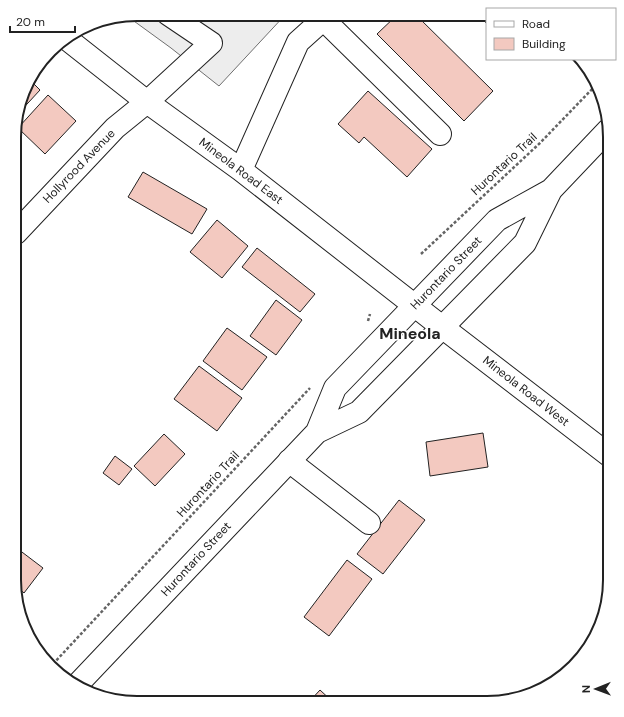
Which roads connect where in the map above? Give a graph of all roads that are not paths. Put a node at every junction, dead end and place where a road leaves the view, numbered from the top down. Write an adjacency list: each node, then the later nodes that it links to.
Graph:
1 (178, 21): 5 (main road, Hollyrood Avenue)
2 (321, 21): 8 (main road)
3 (329, 21): 6 (main road)
4 (71, 42): 5 (main road, Mineola Road East)
5 (147, 102): 8 (main road, Mineola Road East); 10 (main road, Hollyrood Avenue)
6 (440, 134)
7 (603, 135): 9 (main road, Hurontario Street)
8 (241, 170): 11 (main road, Mineola Road East)
9 (551, 190): 11 (main road, Hurontario Street); 12 (main road, Hurontario Street)
10 (21, 228)
11 (414, 305): 12 (main road, Mineola Road East); 13 (main road, Hurontario Street)
12 (442, 327): 13 (main road, Hurontario Street); 14 (main road, Mineola Road West)
13 (317, 432): 15 (main road, Hurontario Street)
14 (603, 451)
15 (289, 461): 16 (main road); 17 (main road, Hurontario Street)
16 (369, 523)
17 (81, 681)

